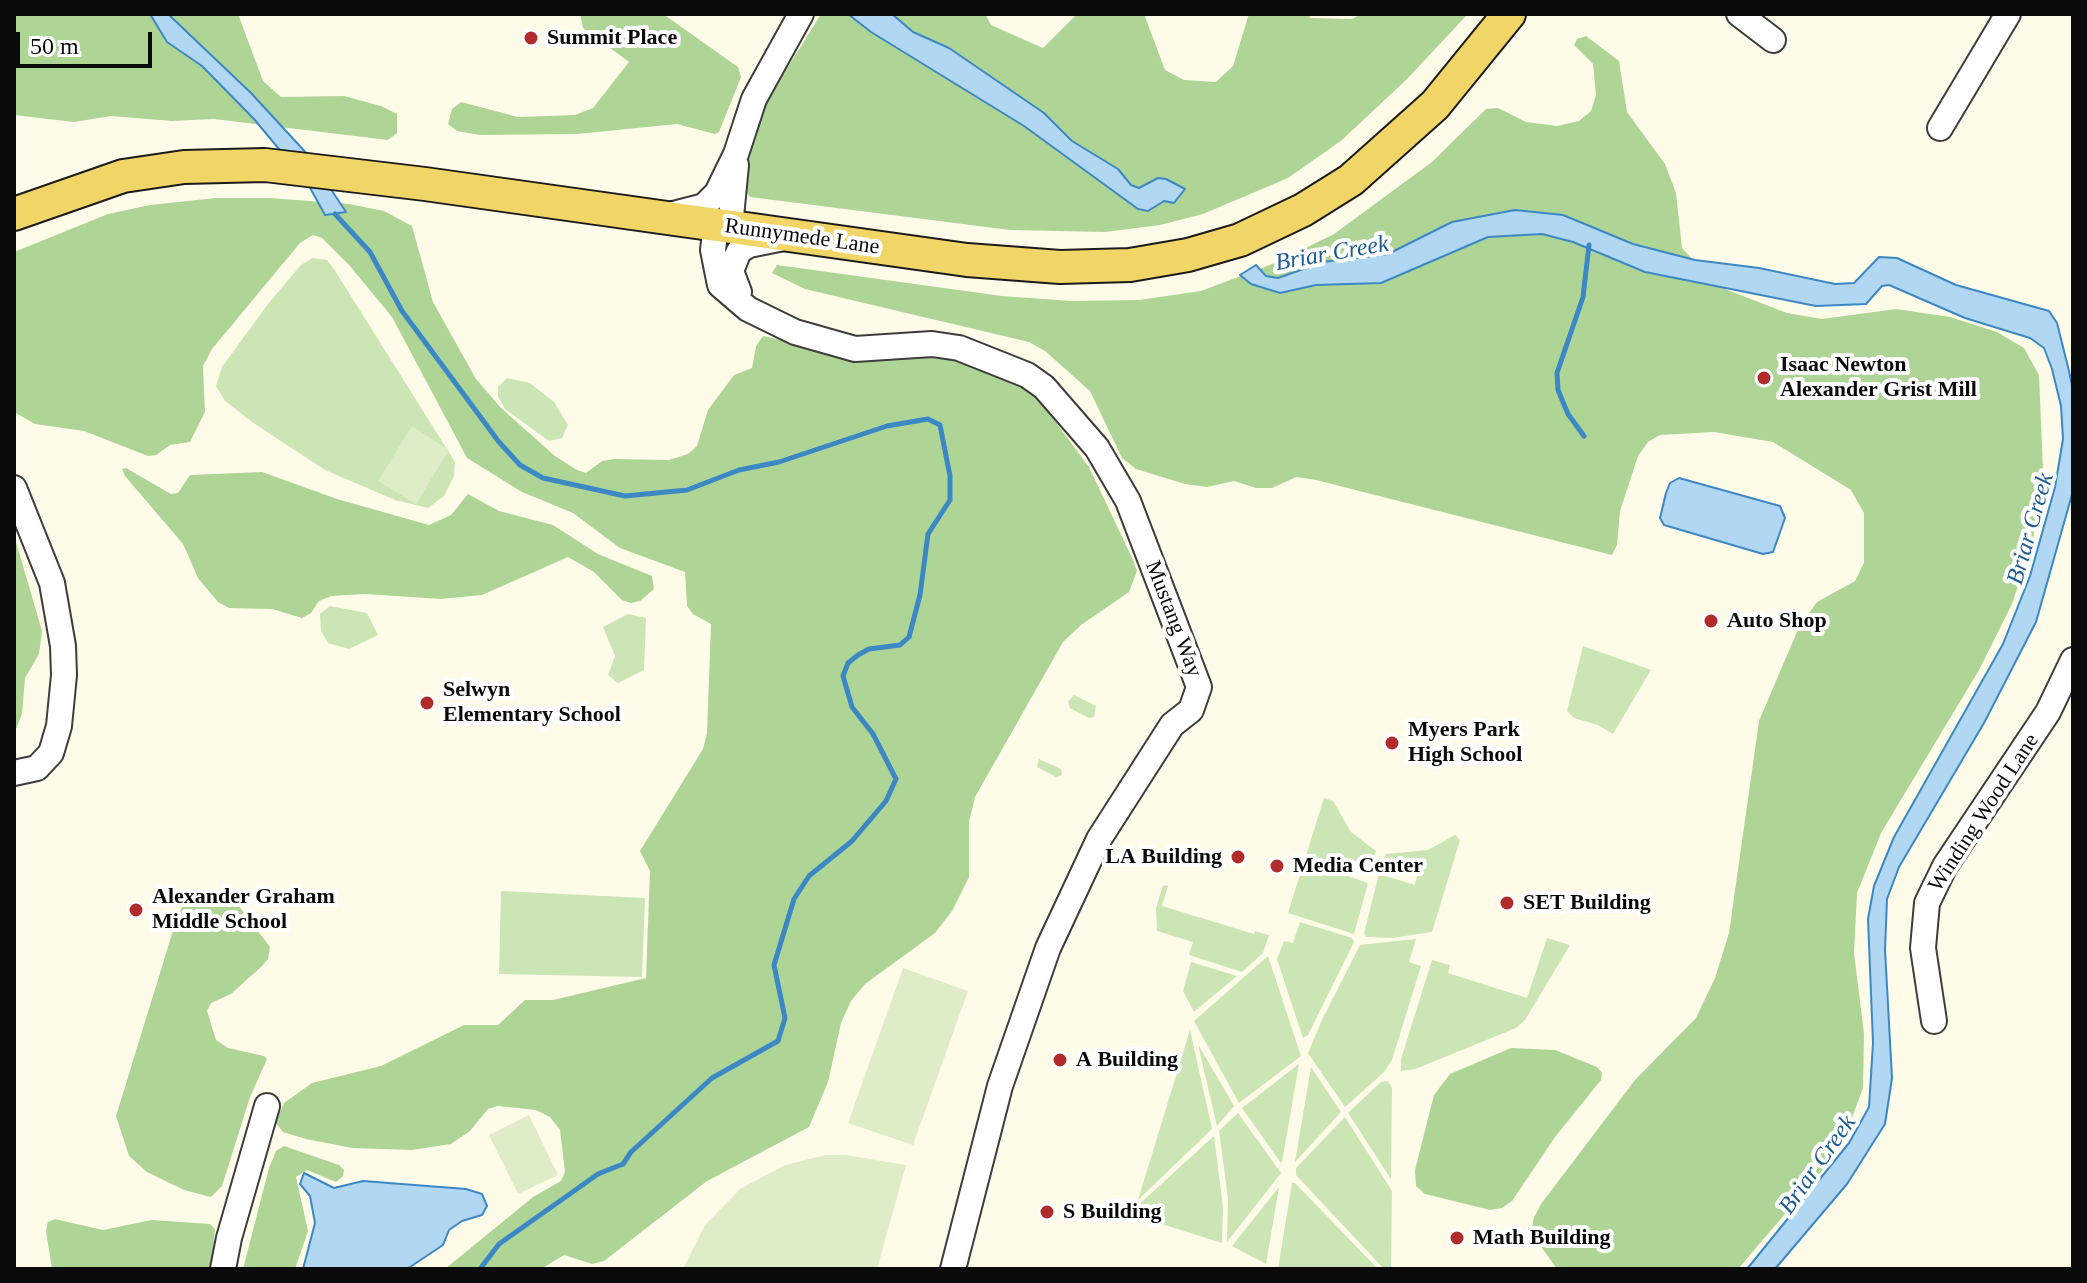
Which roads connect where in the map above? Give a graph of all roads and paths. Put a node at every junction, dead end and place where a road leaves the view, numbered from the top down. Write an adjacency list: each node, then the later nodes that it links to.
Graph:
1 (1509, 14): 11 (main road, Runnymede Lane)
2 (1739, 14): 5 (street)
3 (2008, 14): 6 (street)
4 (798, 19): 7 (street)
5 (1773, 40)
6 (1940, 128)
7 (736, 154): 9 (street); 10 (street)
8 (14, 214): 9 (main road, Runnymede Lane)
9 (650, 216): 10 (main road, Runnymede Lane)
10 (723, 226): 11 (main road, Runnymede Lane); 12 (street)
11 (792, 237): 12 (street)
12 (760, 315): 19 (street, Mustang Way)
13 (14, 488): 15 (street)
14 (2073, 660): 16 (street, Winding Wood Lane)
15 (14, 773)
16 (1934, 1021)
17 (267, 1106): 18 (street)
18 (223, 1269)
19 (953, 1269)

